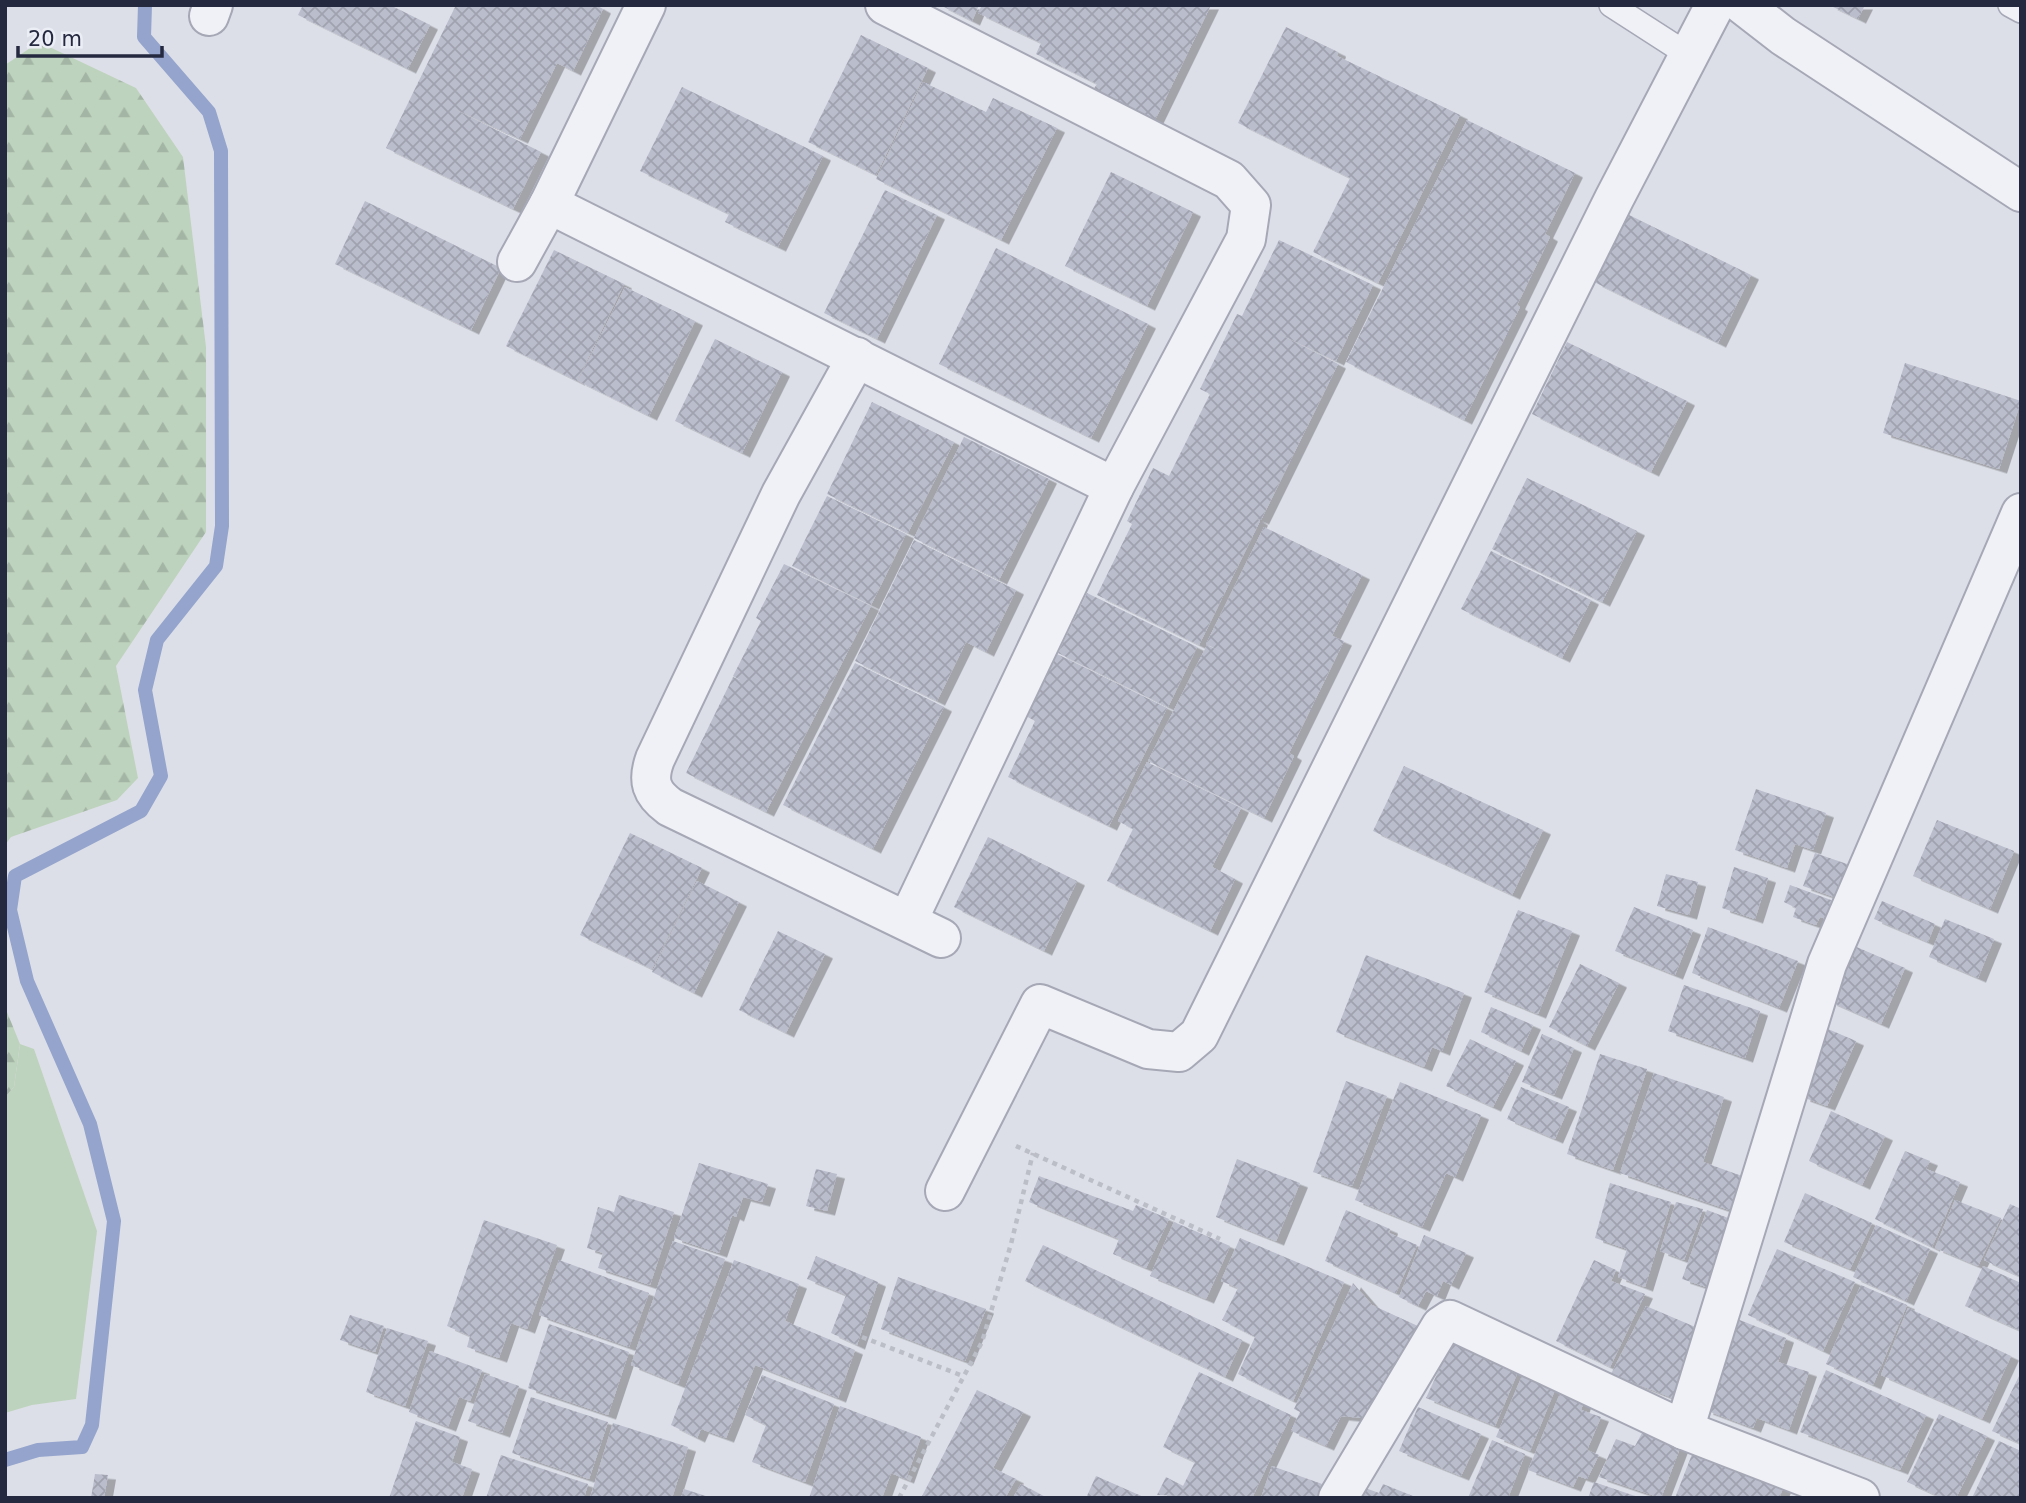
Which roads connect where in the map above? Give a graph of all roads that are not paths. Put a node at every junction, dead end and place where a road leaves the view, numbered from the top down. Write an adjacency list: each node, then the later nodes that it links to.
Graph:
1 (646, 5): 10 (street)
2 (885, 5): 13 (street)
3 (1611, 5): 8 (lane)
4 (1715, 5): 8 (street)
5 (1743, 5): 9 (street)
6 (2010, 5): 7 (lane)
7 (2021, 12)
8 (1687, 54): 17 (street)
9 (2021, 192)
10 (549, 204): 11 (street); 12 (street)
11 (517, 262)
12 (857, 357): 13 (street); 15 (street)
13 (1114, 487): 15 (street)
14 (2021, 513): 18 (street)
15 (908, 920): 16 (street)
16 (940, 938)
17 (945, 1191)
18 (1684, 1430): 19 (street); 20 (street)
19 (1338, 1498)
20 (1860, 1498)

